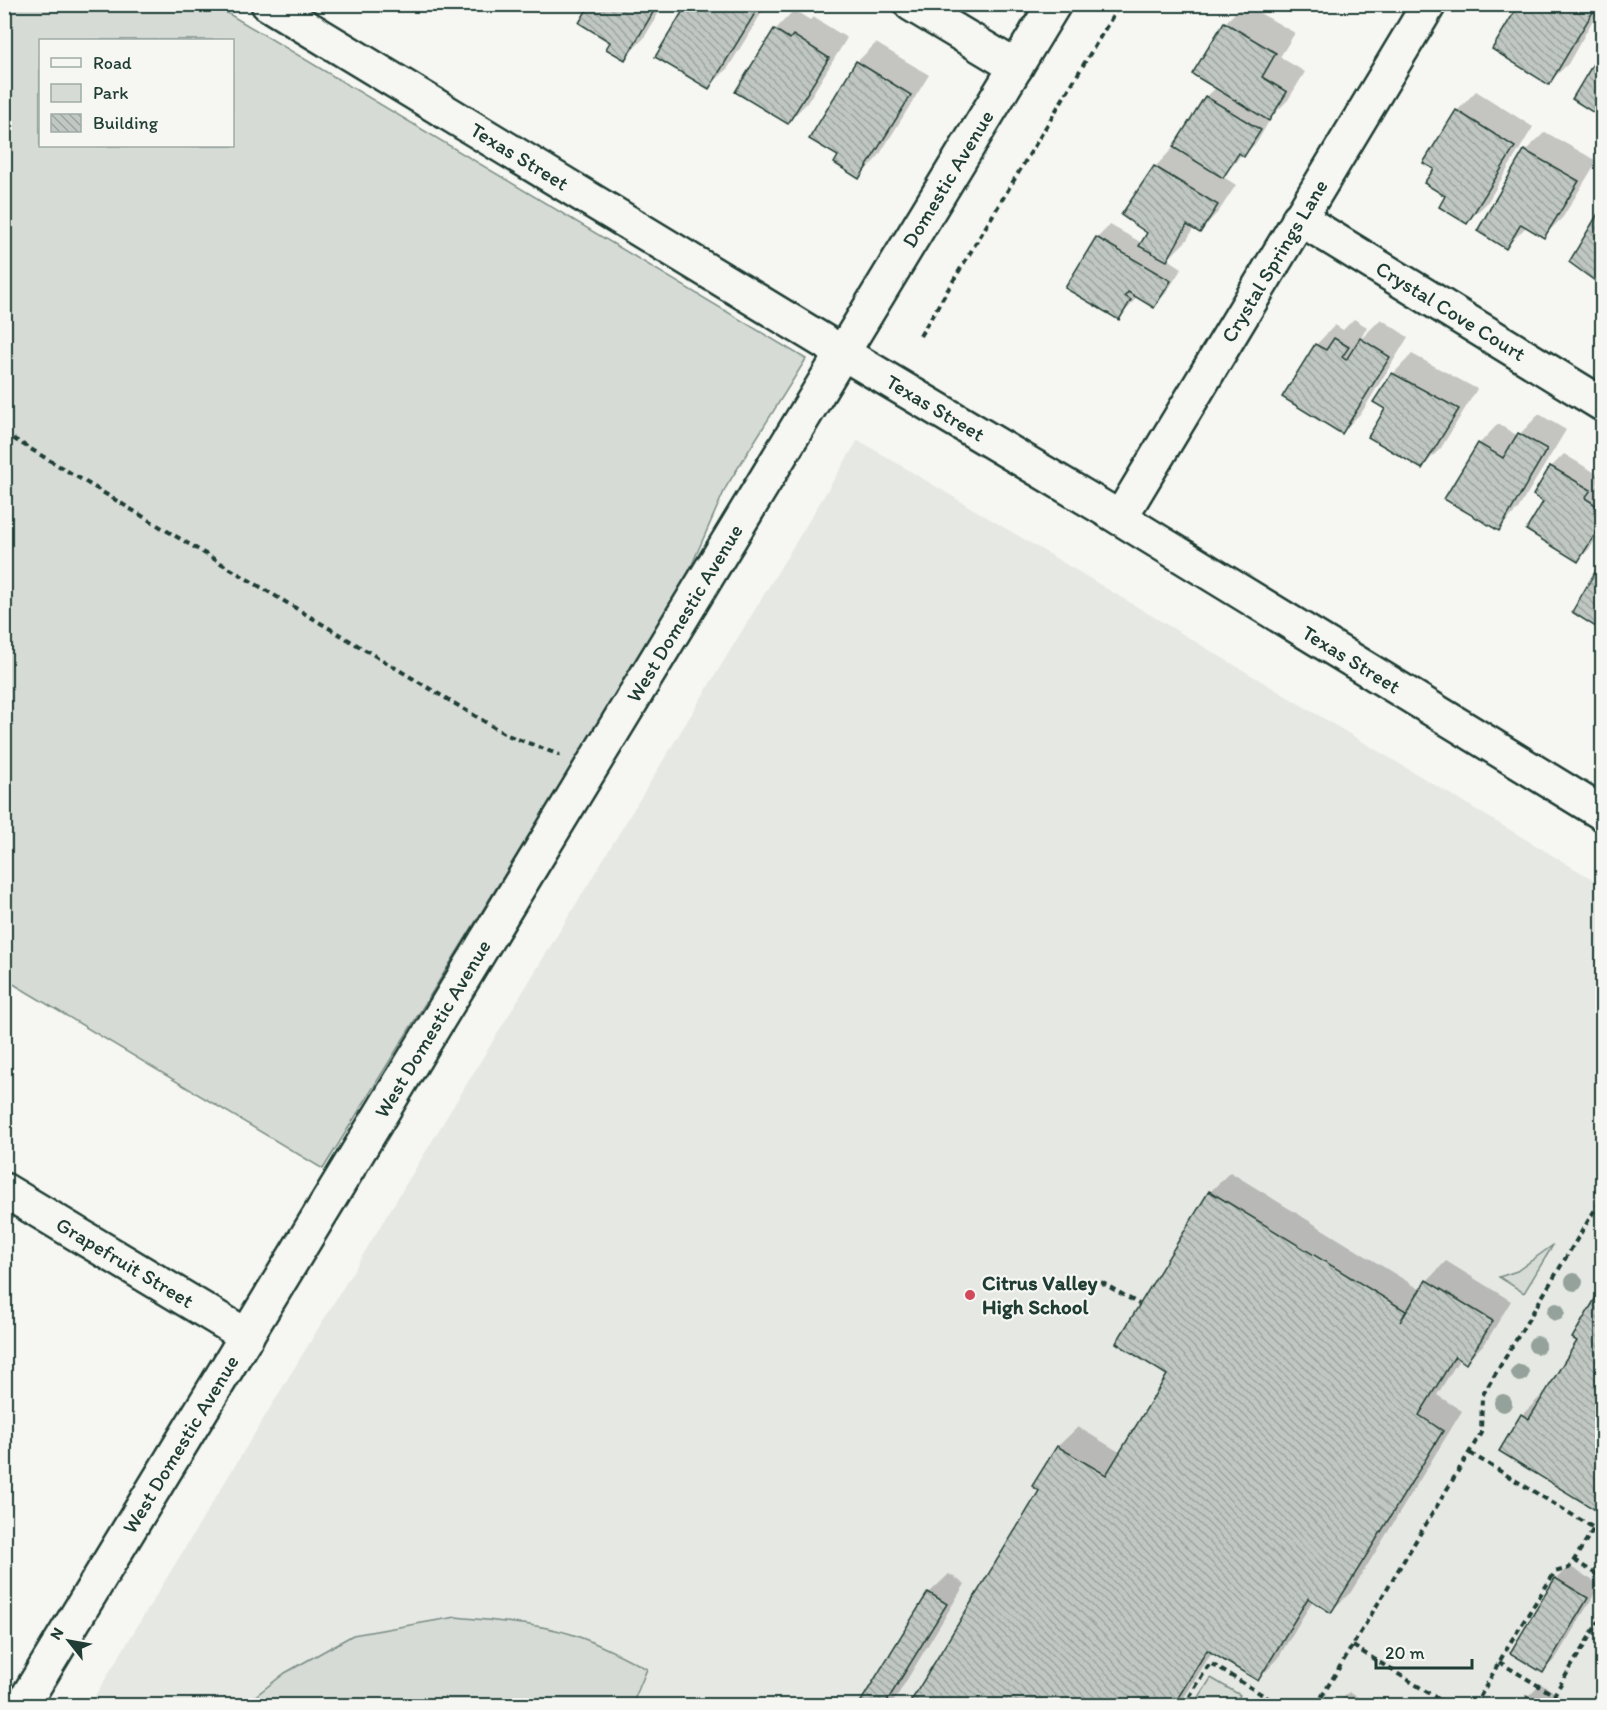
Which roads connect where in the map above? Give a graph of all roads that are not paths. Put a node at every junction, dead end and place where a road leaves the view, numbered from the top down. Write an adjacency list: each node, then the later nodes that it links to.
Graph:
1 (268, 4): 7 (street, Texas Street)
2 (911, 4): 5 (street)
3 (1054, 4): 5 (street, Domestic Avenue)
4 (1429, 4): 6 (street, Crystal Springs Lane)
5 (1016, 67): 7 (street, Domestic Avenue)
6 (1299, 218): 8 (street, Crystal Cove Court); 9 (street, Crystal Springs Lane)
7 (843, 353): 9 (street, Texas Street); 12 (street, West Domestic Avenue)
8 (1602, 404)
9 (1120, 518): 10 (street, Texas Street)
10 (1602, 813)
11 (4, 1190): 12 (street, Grapefruit Street)
12 (247, 1336): 13 (street, West Domestic Avenue)
13 (22, 1706)

